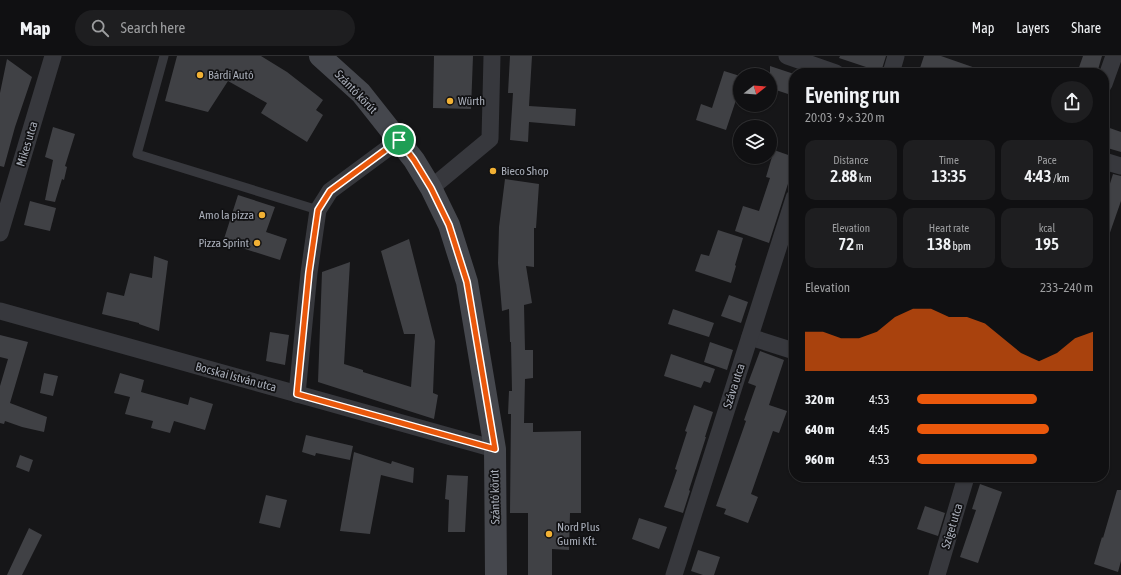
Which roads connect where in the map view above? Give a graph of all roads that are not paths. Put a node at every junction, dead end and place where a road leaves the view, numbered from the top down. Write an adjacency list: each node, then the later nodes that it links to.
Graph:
1 (53, 56): 17 (street, Mikes utca)
2 (164, 56): 15 (lane)
3 (320, 56): 11 (street, Szántó körút)
4 (492, 56): 14 (street)
5 (787, 56): 8 (street)
6 (896, 56): 9 (street)
7 (1114, 56): 10 (street)
8 (821, 68)
9 (892, 68)
10 (1109, 70)
11 (399, 140): 14 (street, Szántó körút); 15 (street)
12 (1109, 162): 13 (street)
13 (1121, 166)
14 (431, 188): 22 (street, Szántó körút)
15 (318, 210): 21 (street)
16 (789, 214): 19 (street, Száva utca)
17 (0, 232)
18 (0, 311): 21 (street, Bocskai István utca)
19 (750, 336): 20 (street); 25 (street, Száva utca)
20 (789, 349)
21 (297, 394): 22 (street, Bocskai István utca)
22 (495, 449): 24 (street, Szántó körút)
23 (965, 482): 26 (street, Sziget utca)
24 (496, 575)
25 (674, 575)
26 (937, 575)

